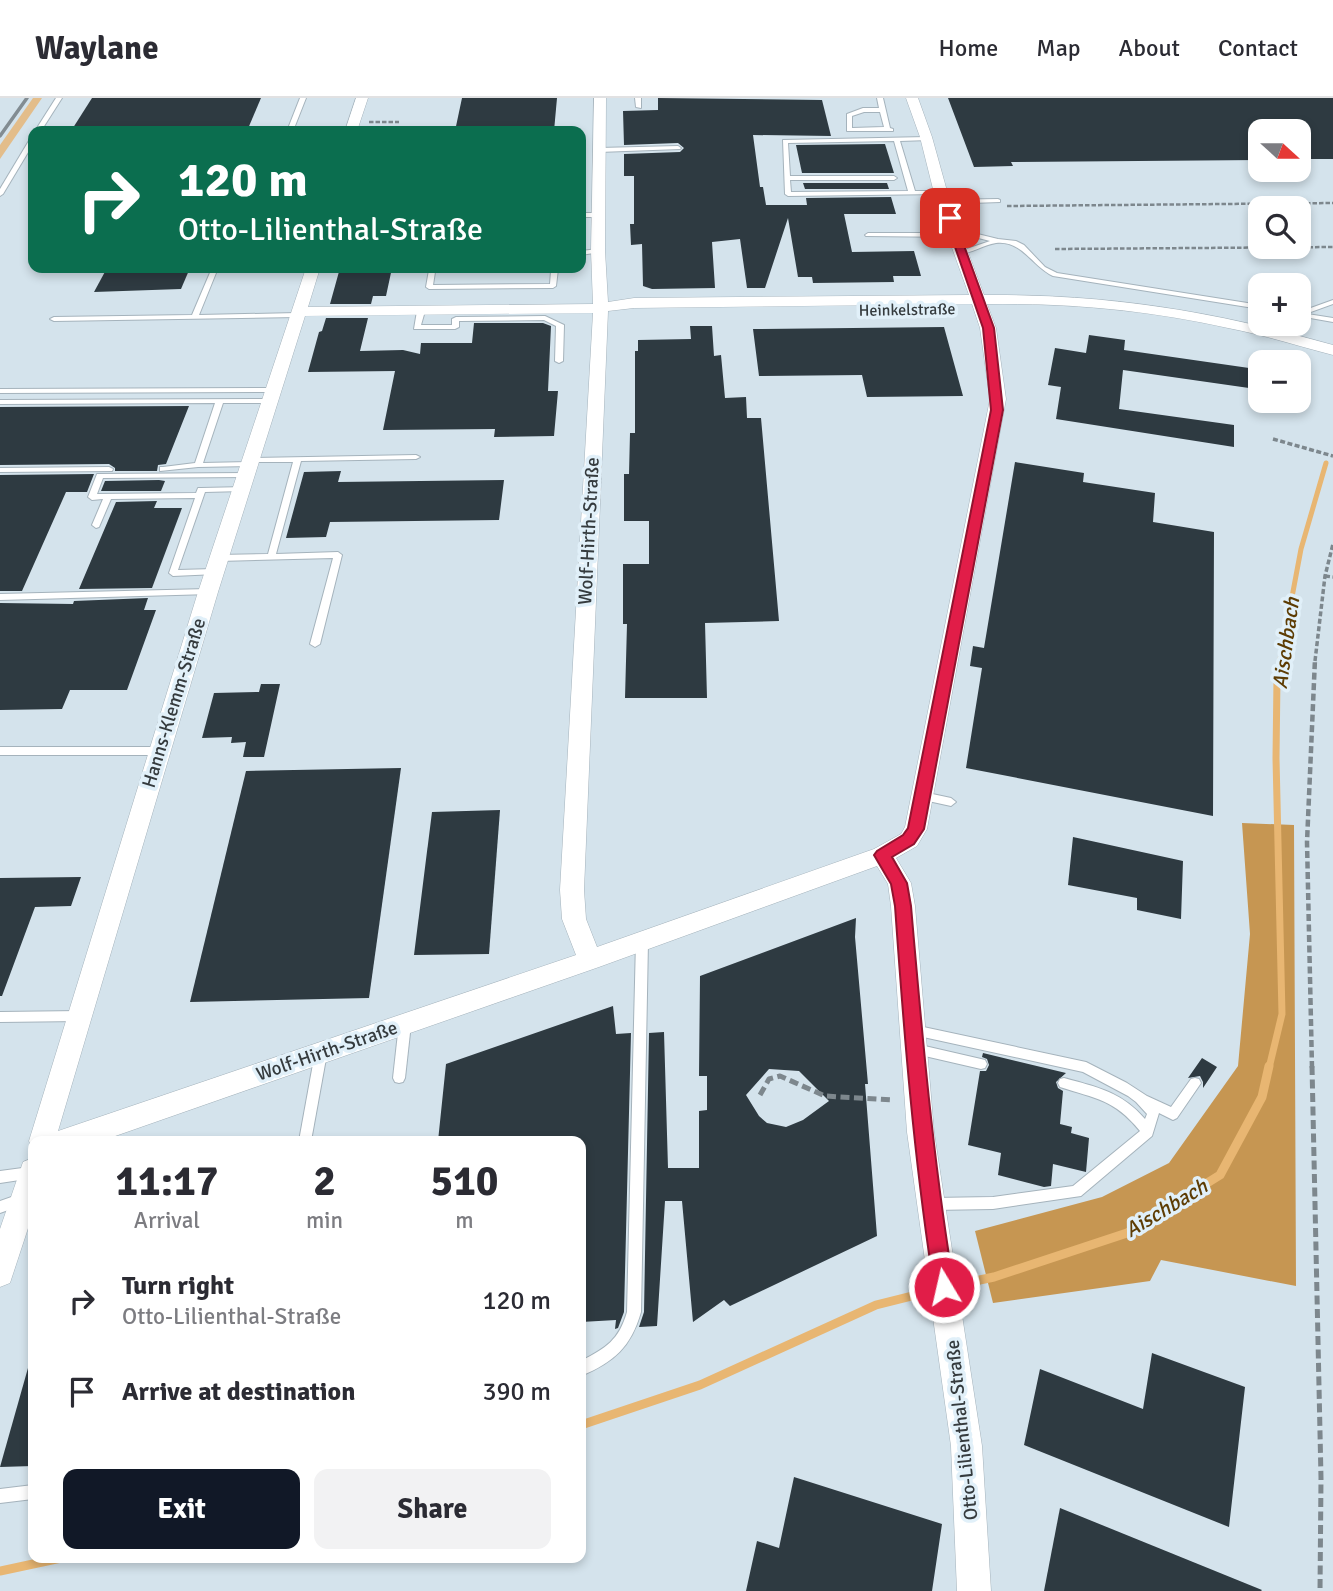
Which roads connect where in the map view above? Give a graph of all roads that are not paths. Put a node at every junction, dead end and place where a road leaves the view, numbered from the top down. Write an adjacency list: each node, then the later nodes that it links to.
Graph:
1 (60, 98): 10 (lane)
2 (303, 98): 11 (lane)
3 (362, 98): 12 (street)
4 (600, 98): 18 (street, Wolf-Hirth-Straße)
5 (638, 98): 8 (lane)
6 (880, 98): 9 (lane)
7 (912, 98): 14 (street)
8 (639, 107)
9 (883, 110): 13 (lane); 13 (lane)
10 (41, 126)
11 (292, 126)
12 (353, 126)
13 (887, 129): 14 (lane)
14 (926, 136): 15 (lane); 29 (street)
15 (897, 140): 19 (lane); 26 (lane)
16 (28, 147): 27 (lane)
17 (678, 148): 18 (lane)
18 (600, 150): 31 (street, Wolf-Hirth-Straße)
19 (787, 178): 20 (lane); 28 (lane)
20 (823, 178): 21 (lane); 28 (lane)
21 (841, 178): 22 (lane); 24 (lane)
22 (879, 178): 23 (lane); 25 (lane)
23 (894, 178)
24 (845, 193): 25 (lane); 28 (lane)
25 (882, 193): 26 (lane)
26 (912, 193): 29 (lane)
27 (0, 194)
28 (827, 194)
29 (942, 197): 30 (lane); 32 (street)
30 (1001, 204)
31 (590, 215): 35 (street, Wolf-Hirth-Straße)
32 (954, 233): 33 (lane); 34 (lane); 36 (street)
33 (868, 235)
34 (995, 240): 36 (lane); 43 (lane)
35 (589, 252): 44 (street, Wolf-Hirth-Straße)
36 (960, 253): 42 (street)
37 (213, 273): 49 (lane)
38 (311, 273): 47 (street, Hanns-Klemm-Straße)
39 (431, 273): 40 (lane)
40 (554, 273)
41 (1333, 302): 45 (lane)
42 (979, 304): 44 (street, Heinkelstraße); 52 (street, Heinkelstraße); 54 (street, Heinkelstraße); 75 (street)
43 (1248, 305)
44 (601, 308): 46 (street, Heinkelstraße); 79 (street, Wolf-Hirth-Straße)
45 (1311, 310)
46 (421, 311): 47 (street, Heinkelstraße); 53 (lane)
47 (298, 314): 49 (lane); 56 (street, Hanns-Klemm-Straße)
48 (1311, 315): 51 (lane)
49 (194, 317): 50 (lane)
50 (54, 319)
51 (1333, 320)
52 (1333, 350)
53 (559, 361)
54 (1333, 362)
55 (0, 391): 56 (lane)
56 (272, 396): 57 (lane); 63 (street, Hanns-Klemm-Straße)
57 (220, 401): 58 (lane); 61 (lane)
58 (0, 402)
59 (416, 457): 60 (lane)
60 (298, 459): 63 (lane); 69 (lane)
61 (198, 464): 62 (lane); 63 (lane)
62 (0, 470)
63 (248, 472): 64 (lane); 65 (lane); 70 (street, Hanns-Klemm-Straße)
64 (184, 476): 66 (lane); 67 (lane)
65 (200, 495): 67 (lane); 70 (lane)
66 (108, 496): 67 (lane); 68 (lane)
67 (177, 496)
68 (96, 525)
69 (271, 556): 70 (lane); 72 (lane)
70 (214, 574): 71 (lane); 74 (street, Hanns-Klemm-Straße)
71 (0, 597)
72 (315, 644)
73 (0, 751): 74 (lane)
74 (160, 751): 80 (street, Hanns-Klemm-Straße)
75 (923, 796): 76 (lane); 77 (street)
76 (951, 802)
77 (882, 855): 78 (street, Wolf-Hirth-Straße); 83 (street, Otto-Lilienthal-Straße)
78 (642, 941): 79 (street, Wolf-Hirth-Straße); 98 (lane)
79 (590, 960): 82 (street, Wolf-Hirth-Straße)
80 (80, 1016): 81 (lane); 91 (street, Hanns-Klemm-Straße)
81 (0, 1017)
82 (405, 1024): 84 (street, Wolf-Hirth-Straße); 86 (lane)
83 (912, 1039): 85 (lane); 89 (lane); 96 (street, Otto-Lilienthal-Straße)
84 (321, 1053): 92 (street, Wolf-Hirth-Straße); 93 (lane)
85 (981, 1064)
86 (399, 1078)
87 (1064, 1083): 90 (lane)
88 (1195, 1083): 89 (lane)
89 (1146, 1100): 90 (lane)
90 (1148, 1132): 96 (lane)
91 (44, 1136)
92 (80, 1136)
93 (306, 1136)
94 (0, 1177): 95 (lane)
95 (23, 1187): 97 (street)
96 (930, 1204): 101 (street, Otto-Lilienthal-Straße)
97 (0, 1273)
98 (586, 1366)
99 (28, 1493): 100 (lane)
100 (0, 1496)
101 (974, 1591)

